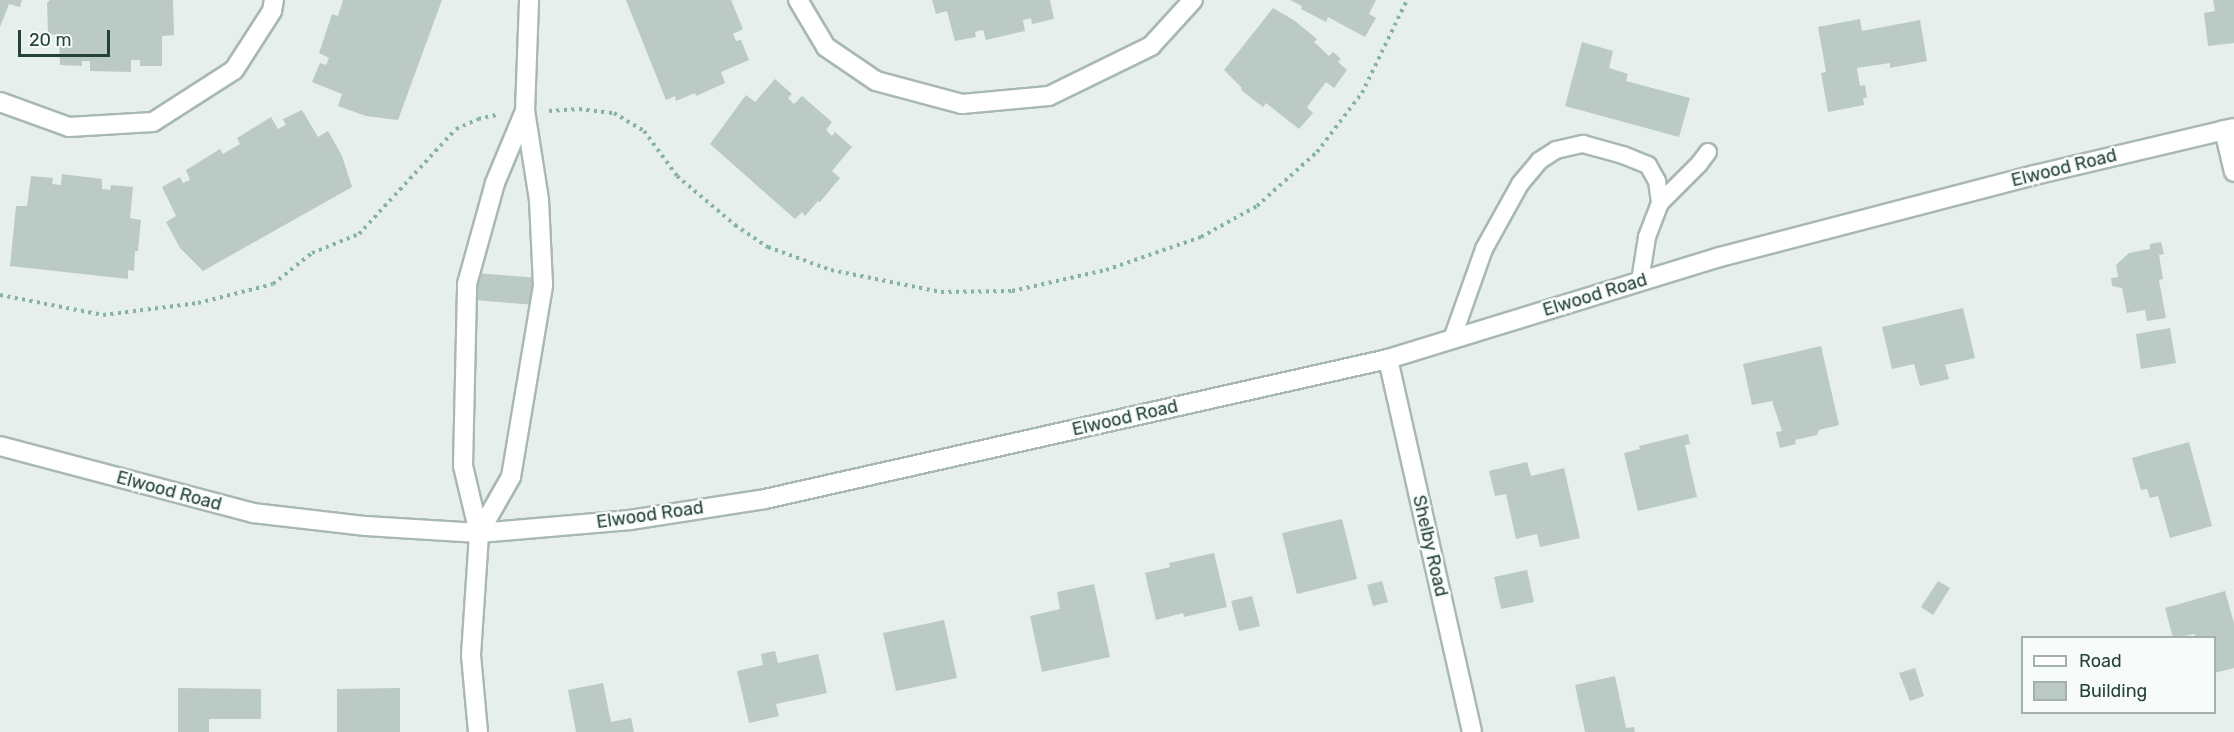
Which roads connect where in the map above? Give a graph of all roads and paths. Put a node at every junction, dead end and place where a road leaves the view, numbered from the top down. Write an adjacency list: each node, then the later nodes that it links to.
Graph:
1 (274, 0): 6 (street)
2 (529, 0): 7 (street)
3 (798, 0): 4 (street)
4 (1193, 0)
5 (1407, 0): 8 (path)
6 (0, 102)
7 (525, 111): 19 (street); 19 (street)
8 (546, 111)
9 (478, 119): 15 (path)
10 (2229, 129): 12 (street); 14 (street, Elwood Road)
11 (1708, 152): 13 (lane)
12 (2234, 172)
13 (1660, 203): 14 (lane); 16 (lane)
14 (1640, 281): 16 (street, Elwood Road)
15 (0, 295)
16 (1452, 339): 17 (street, Elwood Road)
17 (1388, 359): 19 (street, Elwood Road); 21 (street, Shelby Road)
18 (0, 446): 19 (street, Elwood Road)
19 (479, 533): 20 (street)
20 (478, 732)
21 (1472, 732)

